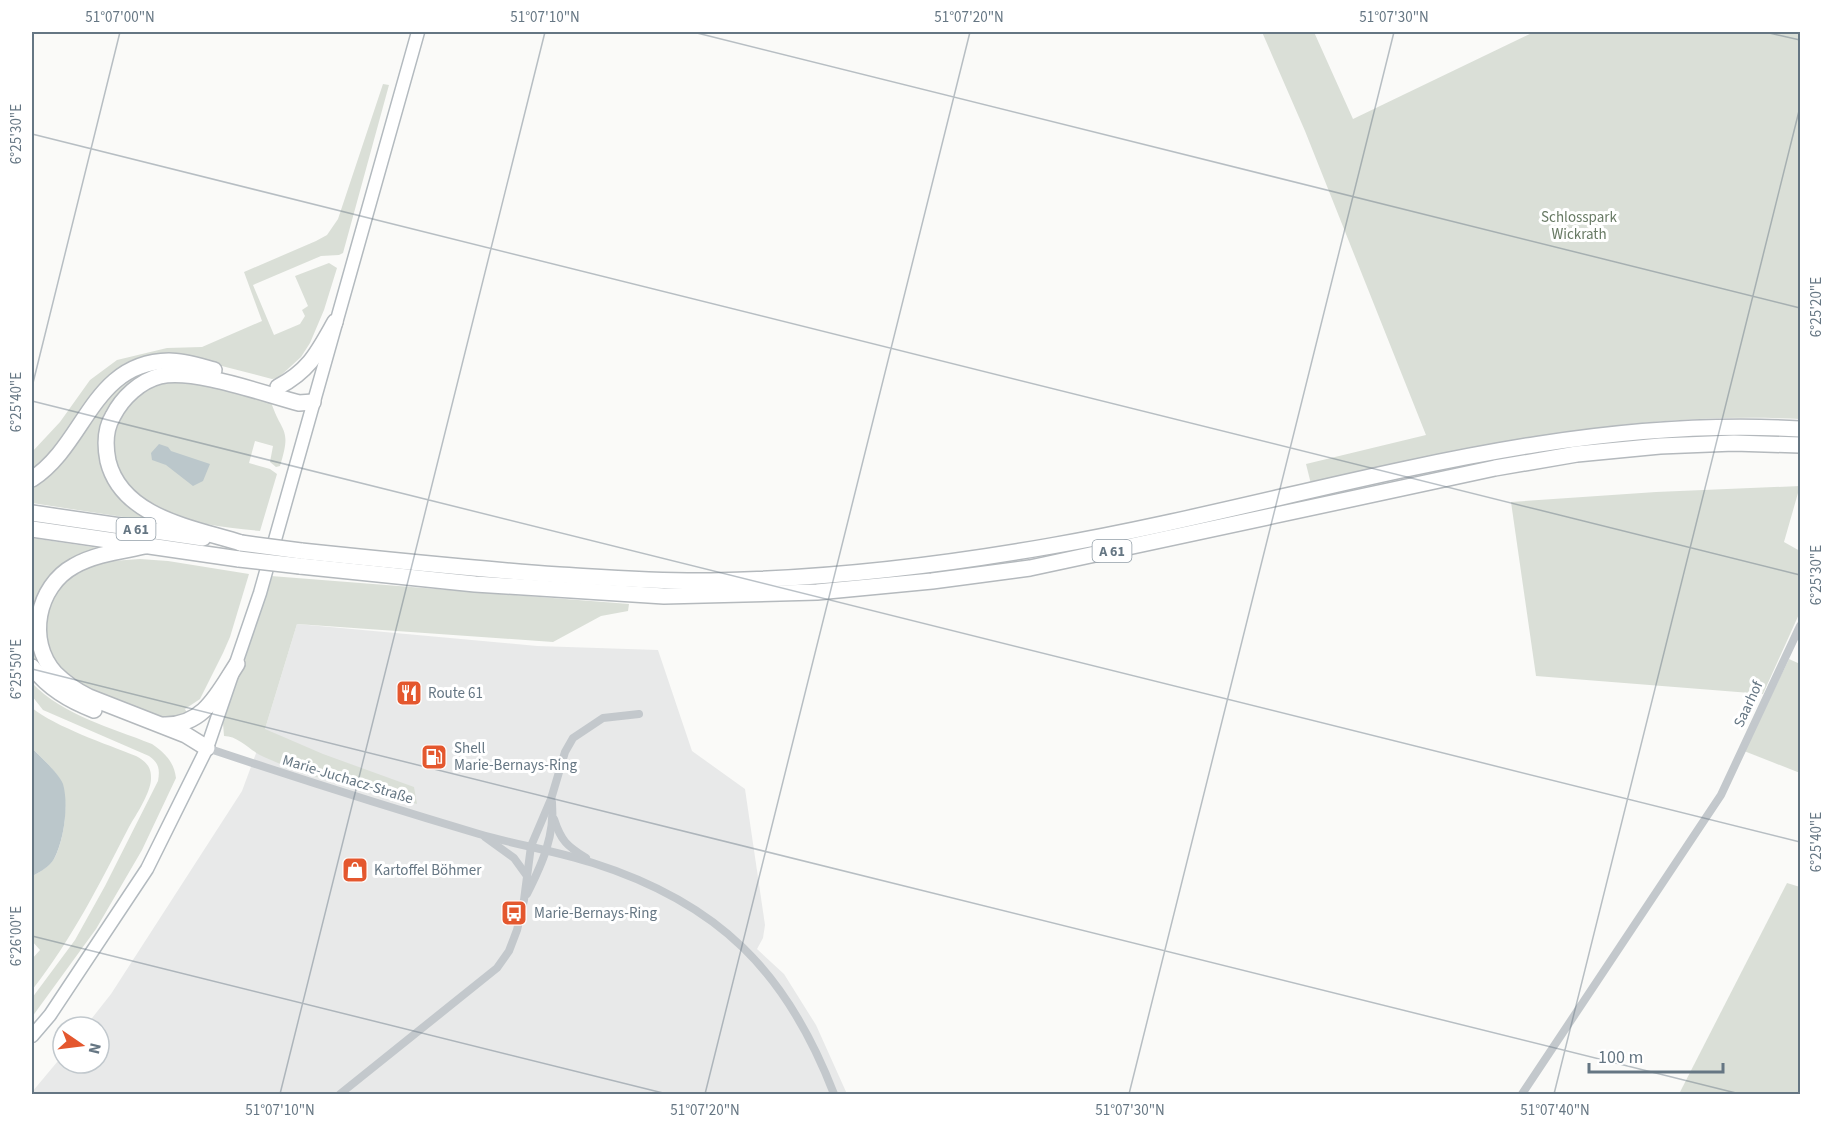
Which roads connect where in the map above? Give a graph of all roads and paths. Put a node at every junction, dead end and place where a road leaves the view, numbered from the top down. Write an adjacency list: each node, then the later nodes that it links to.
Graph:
1 (418, 32): 2 (main road)
2 (335, 322): 3 (highway); 4 (main road)
3 (278, 387): 4 (highway); 7 (highway)
4 (313, 402): 11 (highway); 13 (main road)
5 (1800, 429): 11 (highway, A 61, bridge)
6 (1800, 445): 11 (highway, A 61, bridge)
7 (32, 479)
8 (32, 513): 11 (highway, A 61)
9 (32, 529): 10 (highway, A 61)
10 (145, 546): 11 (highway, A 61); 16 (highway)
11 (240, 551)
12 (1800, 626): 29 (street, Saarhof)
13 (237, 664): 16 (highway); 17 (main road)
14 (32, 667): 17 (highway)
15 (639, 714): 18 (street)
16 (158, 725): 17 (highway)
17 (207, 748): 20 (street, Marie-Juchacz-Straße); 26 (main road)
18 (551, 799): 19 (street); 21 (street)
19 (553, 817): 22 (street); 23 (street, Marie-Juchacz-Straße)
20 (482, 835): 21 (street, Marie-Juchacz-Straße); 24 (street, Marie-Juchacz-Straße)
21 (531, 846): 22 (street, Marie-Juchacz-Straße); 24 (street)
22 (547, 851): 23 (street, Marie-Juchacz-Straße); 25 (street)
23 (592, 862): 28 (street, Marie-Juchacz-Straße)
24 (526, 876): 25 (street)
25 (524, 900): 27 (street)
26 (32, 1036)
27 (340, 1095)
28 (834, 1095)
29 (1522, 1095)

